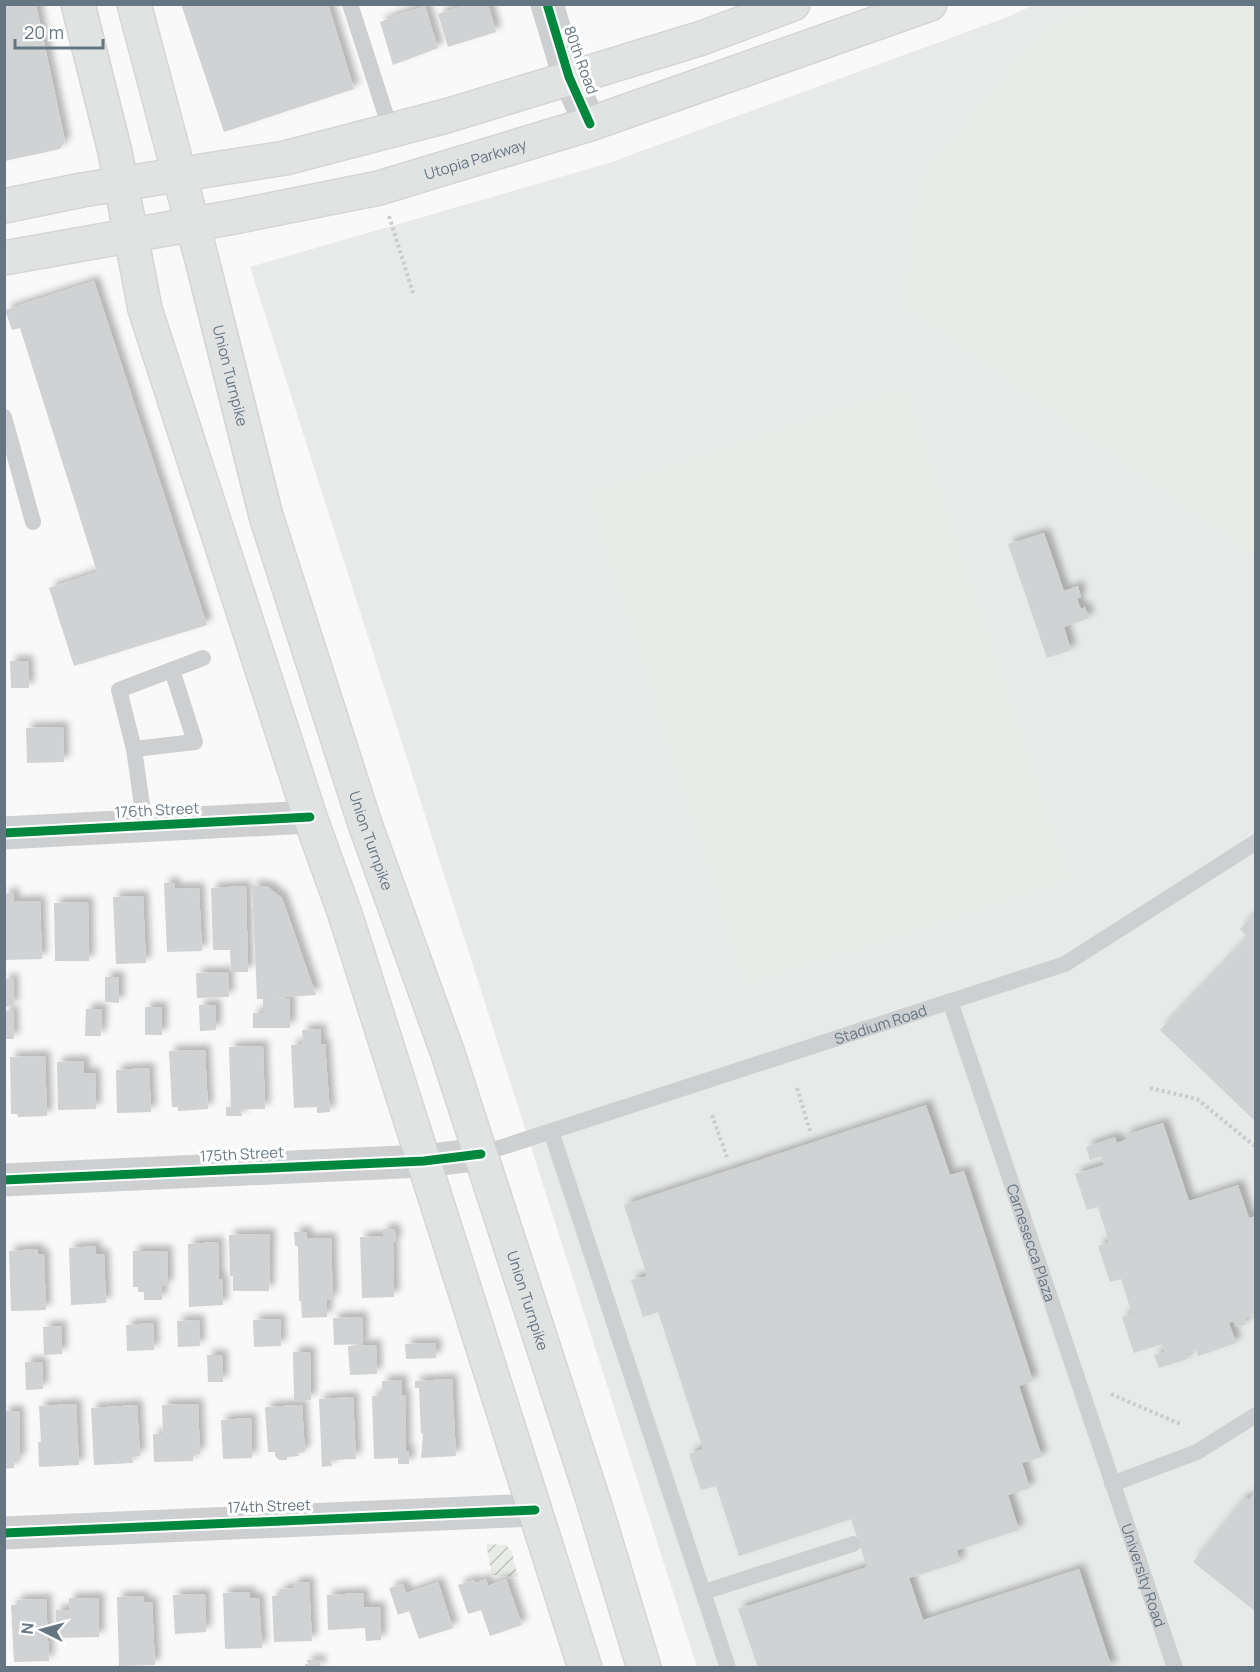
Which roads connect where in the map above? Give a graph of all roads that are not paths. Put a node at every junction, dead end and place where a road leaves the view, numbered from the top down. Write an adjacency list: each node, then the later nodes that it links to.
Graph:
1 (78, 4): 11 (main road)
2 (134, 4): 10 (main road, Union Turnpike)
3 (350, 4): 9 (lane)
4 (547, 4): 7 (street, 80th Road)
5 (794, 4): 7 (main road)
6 (930, 4): 8 (main road, Utopia Parkway)
7 (569, 77): 8 (street, 80th Road); 9 (main road)
8 (590, 124): 13 (main road, Utopia Parkway)
9 (391, 131): 10 (main road)
10 (180, 175): 11 (main road); 13 (main road, Union Turnpike)
11 (121, 184): 12 (main road); 14 (main road)
12 (4, 206)
13 (193, 225): 14 (main road, Utopia Parkway); 27 (main road, Union Turnpike)
14 (130, 236): 15 (main road, Utopia Parkway); 21 (main road)
15 (4, 258)
16 (4, 417): 17 (lane)
17 (33, 522)
18 (203, 658): 19 (lane)
19 (172, 670): 20 (lane); 20 (lane)
20 (134, 749): 22 (lane)
21 (310, 818): 22 (street, 176th Street); 28 (main road)
22 (145, 826): 23 (street, 176th Street)
23 (4, 832)
24 (1256, 842): 25 (lane, Stadium Road)
25 (950, 1001): 26 (lane, Stadium Road); 31 (lane, Carnesecca Plaza)
26 (551, 1131): 27 (lane, Stadium Road); 35 (lane)
27 (481, 1154): 28 (street, 175th Street); 37 (main road, Union Turnpike)
28 (424, 1161): 29 (street, 175th Street); 32 (main road)
29 (4, 1180)
30 (1256, 1415): 31 (lane)
31 (1112, 1484): 39 (lane, University Road)
32 (535, 1510): 33 (street, 174th Street); 36 (main road)
33 (4, 1533)
34 (853, 1544): 35 (lane)
35 (704, 1592): 38 (lane)
36 (585, 1668)
37 (644, 1668)
38 (728, 1668)
39 (1175, 1668)

